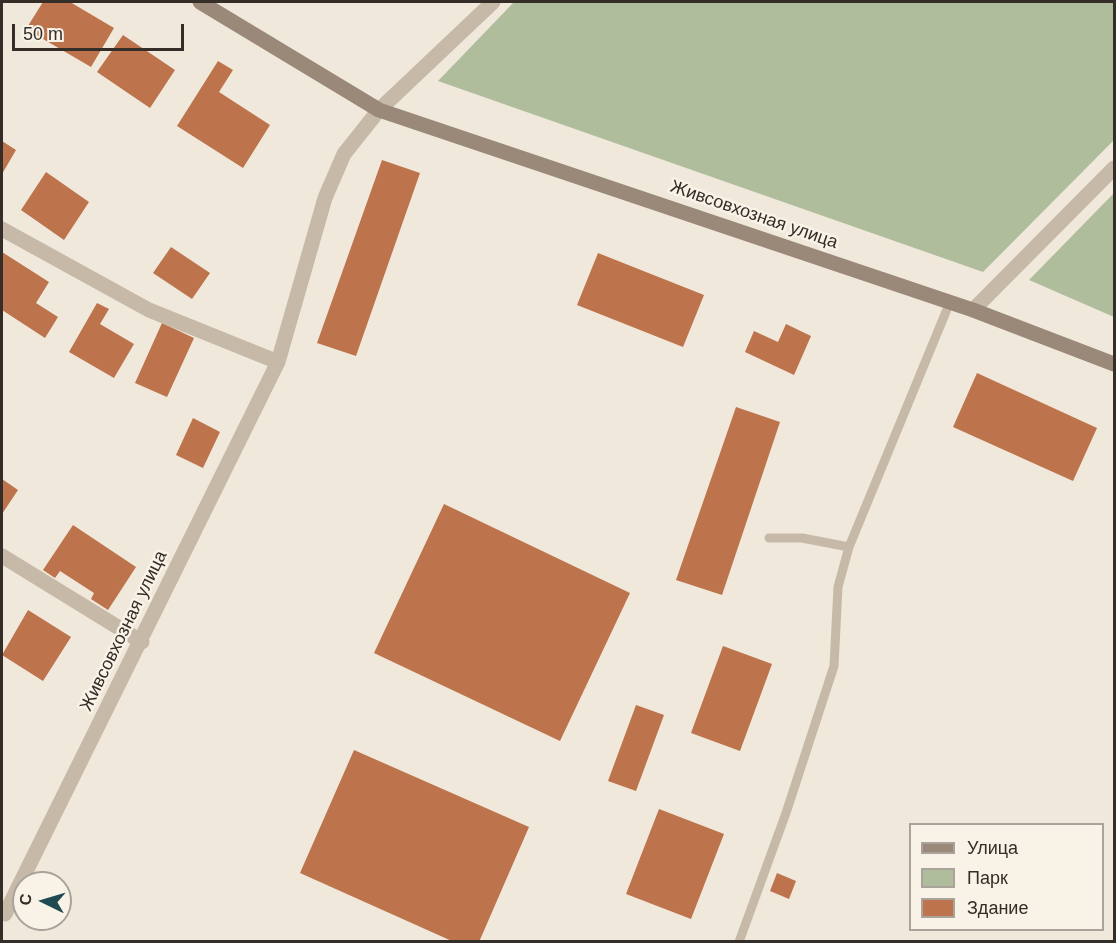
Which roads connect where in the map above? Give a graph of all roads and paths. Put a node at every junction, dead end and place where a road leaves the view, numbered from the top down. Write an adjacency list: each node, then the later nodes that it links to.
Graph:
1 (200, 2): 3 (street, Живсовхозная улица)
2 (494, 2): 3 (street, Живсовхозная улица)
3 (379, 110): 6 (street, Живсовхозная улица); 8 (street, Живсовхозная улица)
4 (1114, 168): 7 (street)
5 (2, 229): 8 (street)
6 (950, 302): 7 (street, Живсовхозная улица); 11 (lane)
7 (974, 310): 9 (street, Живсовхозная улица)
8 (278, 362): 13 (street, Живсовхозная улица)
9 (1114, 364)
10 (769, 538): 11 (lane)
11 (849, 547): 15 (lane)
12 (2, 556): 13 (street)
13 (142, 642): 14 (street, Живсовхозная улица)
14 (2, 913)
15 (739, 942)

